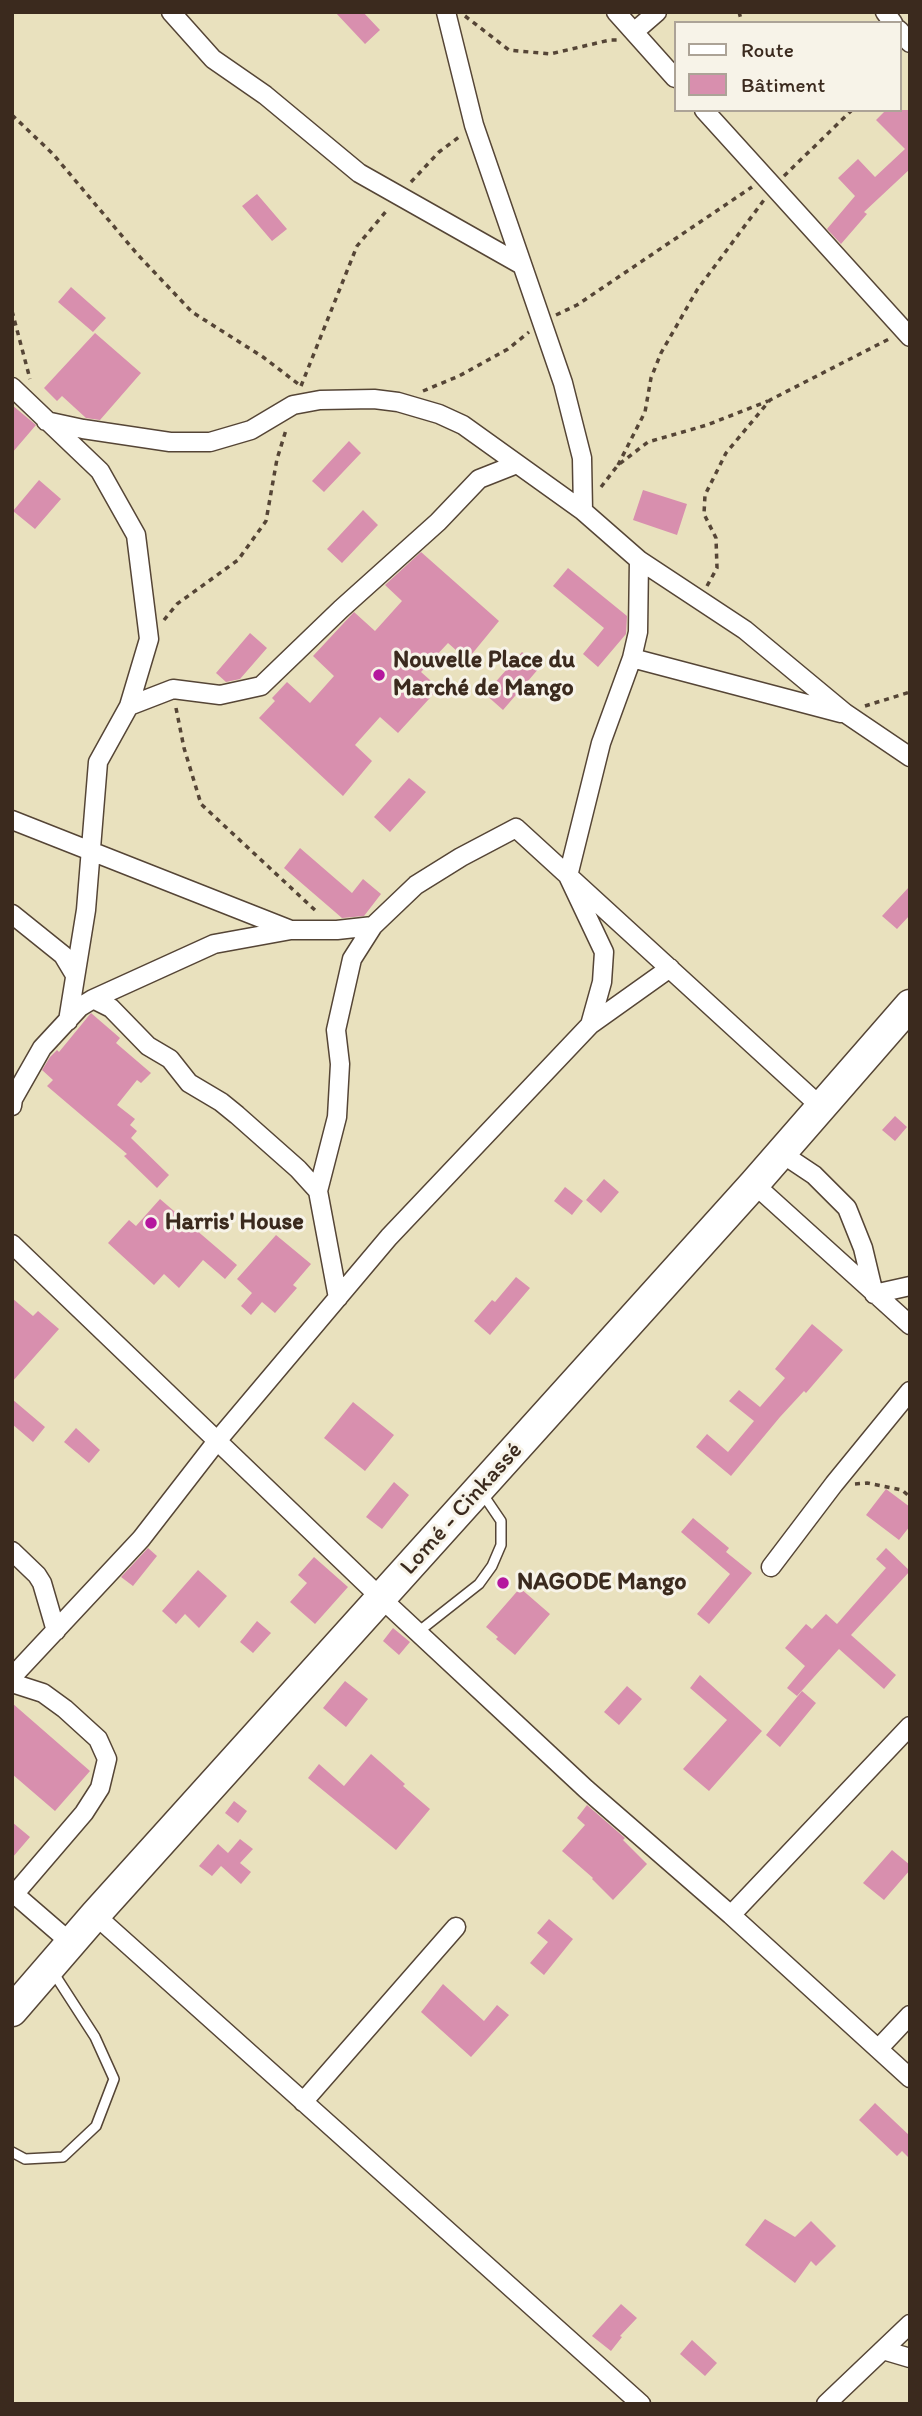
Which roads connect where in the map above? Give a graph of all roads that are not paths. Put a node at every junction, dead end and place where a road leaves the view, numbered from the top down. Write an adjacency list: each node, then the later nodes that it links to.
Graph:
1 (171, 12): 8 (street)
2 (446, 12): 8 (street)
3 (616, 12): 5 (street)
4 (657, 12): 5 (street)
5 (638, 37): 6 (street)
6 (674, 77)
7 (706, 112): 9 (street)
8 (520, 264): 13 (street)
9 (908, 332)
10 (12, 387): 11 (street)
11 (46, 421): 12 (street); 16 (street)
12 (517, 464): 13 (street); 16 (street)
13 (583, 511): 14 (street)
14 (639, 560): 15 (street); 17 (street)
15 (632, 658): 17 (street); 21 (street)
16 (129, 706): 20 (street)
17 (845, 713): 18 (street)
18 (910, 757)
19 (12, 820): 20 (street)
20 (92, 853): 24 (street); 26 (street)
21 (568, 876): 23 (street); 25 (street); 30 (street)
22 (12, 914): 26 (street)
23 (373, 926): 24 (street); 36 (street)
24 (292, 930): 27 (street)
25 (670, 968): 30 (street); 33 (street)
26 (75, 975): 29 (street)
27 (93, 999): 29 (street); 36 (street)
28 (910, 1005): 33 (highway, Lomé - Cinkassé)
29 (68, 1021): 31 (street)
30 (590, 1025): 41 (street)
31 (19, 1079): 32 (street)
32 (12, 1106)
33 (820, 1106): 34 (highway, Lomé - Cinkassé)
34 (781, 1153): 35 (highway, Lomé - Cinkassé); 40 (street)
35 (754, 1184): 40 (street); 45 (highway, Lomé - Cinkassé)
36 (318, 1191): 41 (street)
37 (12, 1226): 38 (street)
38 (14, 1246): 44 (street)
39 (910, 1286): 40 (street)
40 (874, 1294): 42 (street)
41 (338, 1298): 44 (street)
42 (910, 1325)
43 (910, 1391): 47 (street)
44 (217, 1440): 48 (street); 49 (street)
45 (480, 1489): 48 (highway, Lomé - Cinkassé); 50 (lane)
46 (12, 1552): 49 (street)
47 (771, 1567)
48 (382, 1599): 50 (street); 55 (highway, Lomé - Cinkassé)
49 (56, 1631): 51 (street)
50 (418, 1632): 56 (street)
51 (12, 1677)
52 (12, 1683): 54 (street)
53 (910, 1726): 56 (street)
54 (13, 1894): 58 (street)
55 (95, 1915): 58 (highway, Lomé - Cinkassé); 64 (street)
56 (731, 1915): 62 (street)
57 (456, 1927): 64 (street)
58 (71, 1943): 59 (highway, Lomé - Cinkassé)
59 (50, 1968): 60 (highway, Lomé - Cinkassé); 65 (lane)
60 (12, 2011)
61 (910, 2015): 62 (street)
62 (878, 2048): 63 (street)
63 (910, 2078)
64 (303, 2102): 69 (street)
65 (12, 2152)
66 (910, 2324): 67 (street)
67 (883, 2350): 68 (street); 70 (street)
68 (910, 2358)
69 (641, 2404)
70 (827, 2404)

